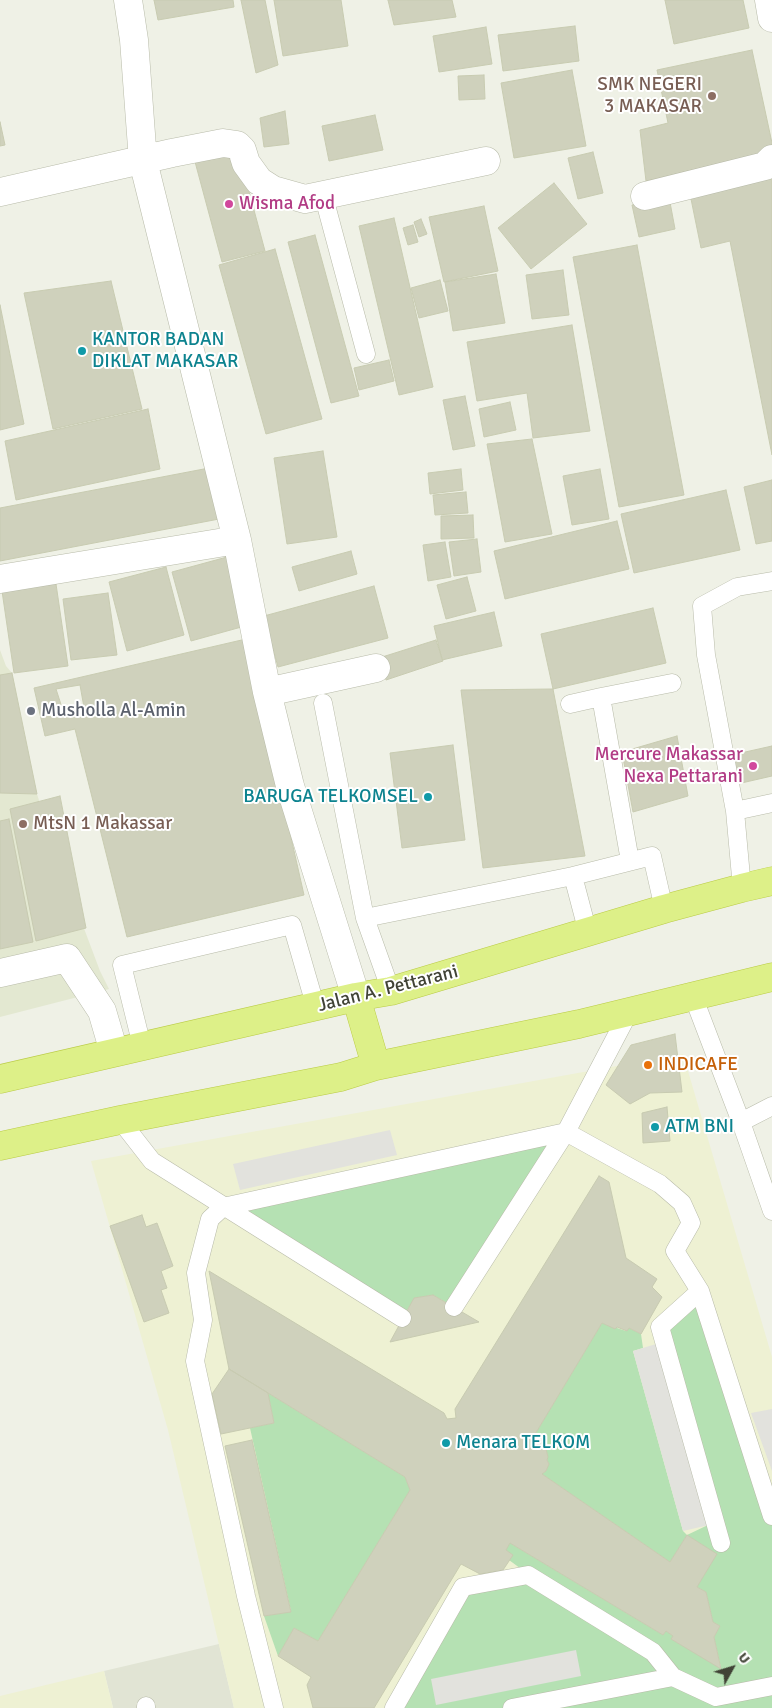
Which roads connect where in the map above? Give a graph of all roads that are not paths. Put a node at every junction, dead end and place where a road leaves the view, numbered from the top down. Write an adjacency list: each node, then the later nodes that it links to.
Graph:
1 (128, 0): 4 (street)
2 (769, 0): 3 (street)
3 (772, 18)
4 (143, 161): 7 (street); 8 (street); 11 (street)
5 (486, 161): 8 (street)
6 (768, 163): 9 (street)
7 (0, 192)
8 (323, 194): 10 (lane)
9 (645, 196)
10 (366, 354)
11 (237, 540): 12 (street); 16 (street)
12 (0, 579)
13 (772, 581): 21 (lane)
14 (376, 668): 16 (street)
15 (672, 683): 17 (lane)
16 (267, 692): 33 (street)
17 (601, 697): 19 (lane); 22 (lane)
18 (323, 704): 27 (lane)
19 (570, 704)
20 (772, 803): 21 (lane)
21 (735, 811): 25 (lane)
22 (630, 861): 23 (lane); 26 (lane)
23 (573, 876): 27 (lane); 28 (lane)
24 (772, 882): 25 (highway, Jalan A. Pettarani)
25 (742, 888): 26 (highway, Jalan A. Pettarani)
26 (664, 909): 28 (highway, Jalan A. Pettarani)
27 (365, 918): 31 (lane)
28 (588, 933): 31 (highway, Jalan A. Pettarani)
29 (0, 973): 37 (street)
30 (772, 977): 32 (highway)
31 (391, 991): 33 (highway, Jalan A. Pettarani)
32 (693, 996): 35 (highway); 42 (lane)
33 (356, 997): 34 (highway, Jalan A. Pettarani); 38 (highway)
34 (316, 1008): 36 (highway, Jalan A. Pettarani); 36 (lane)
35 (629, 1012): 38 (highway); 43 (lane)
36 (142, 1046): 37 (highway, Jalan A. Pettarani)
37 (114, 1052): 39 (highway, Jalan A. Pettarani)
38 (376, 1066): 41 (highway)
39 (0, 1079)
40 (772, 1106): 42 (lane)
41 (120, 1120): 44 (highway); 45 (lane)
42 (741, 1122): 46 (lane)
43 (566, 1132): 45 (lane); 47 (lane); 48 (lane)
44 (0, 1146)
45 (223, 1207): 49 (lane); 54 (lane)
46 (772, 1211)
47 (700, 1291): 50 (lane); 51 (lane)
48 (454, 1307)
49 (402, 1318)
50 (772, 1516)
51 (721, 1543)
52 (673, 1677): 53 (lane); 55 (lane); 56 (lane)
53 (772, 1686)
54 (274, 1708)
55 (394, 1708)
56 (512, 1708)

